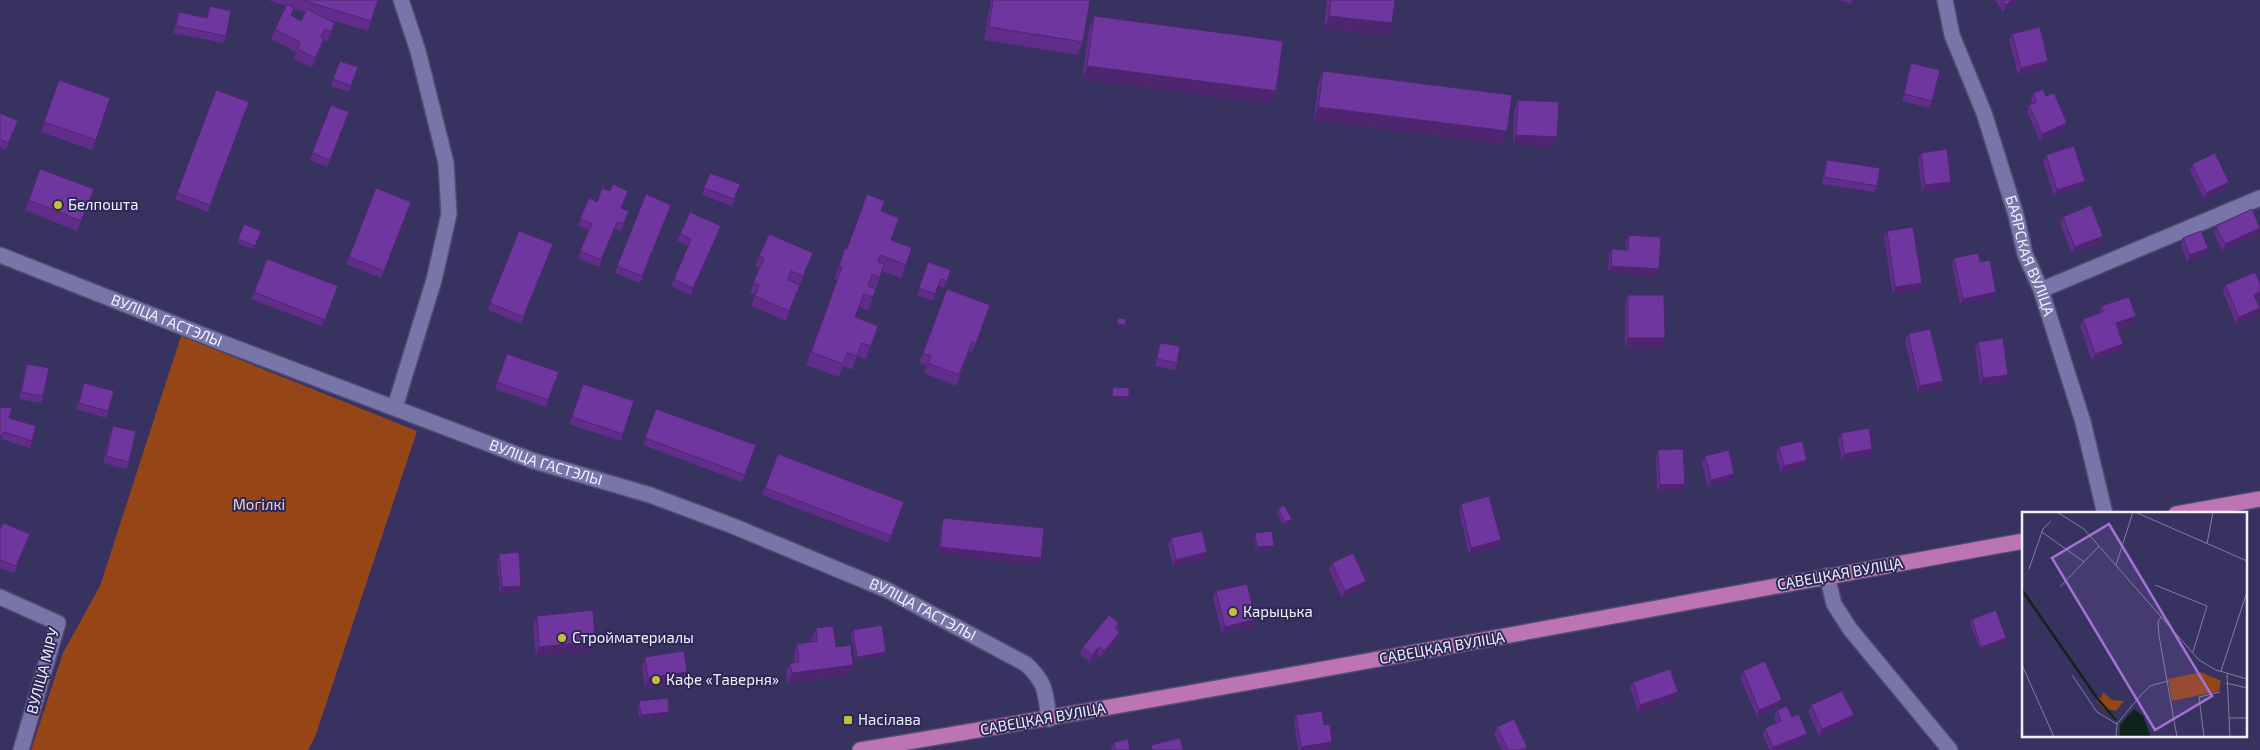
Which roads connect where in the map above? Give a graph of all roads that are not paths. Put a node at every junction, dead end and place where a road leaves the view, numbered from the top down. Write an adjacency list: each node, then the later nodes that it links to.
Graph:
1 (401, 0): 6 (street)
2 (1945, 0): 5 (street, БАЯРСКАЯ ВУЛІЦА)
3 (2260, 198): 5 (street)
4 (0, 255): 6 (street, ВУЛІЦА ГАСТЭЛЫ)
5 (2041, 290): 8 (street, БАЯРСКАЯ ВУЛІЦА)
6 (395, 407): 13 (street, ВУЛІЦА ГАСТЭЛЫ)
7 (2260, 498): 9 (main road)
8 (2105, 512)
9 (2186, 512)
10 (2022, 541): 11 (main road, САВЕЦКАЯ ВУЛІЦА)
11 (1827, 576): 13 (main road, САВЕЦКАЯ ВУЛІЦА); 16 (street)
12 (0, 597): 14 (street, ВУЛІЦА МІРУ)
13 (1049, 719): 15 (main road, САВЕЦКАЯ ВУЛІЦА)
14 (21, 750)
15 (860, 750)
16 (1950, 750)

